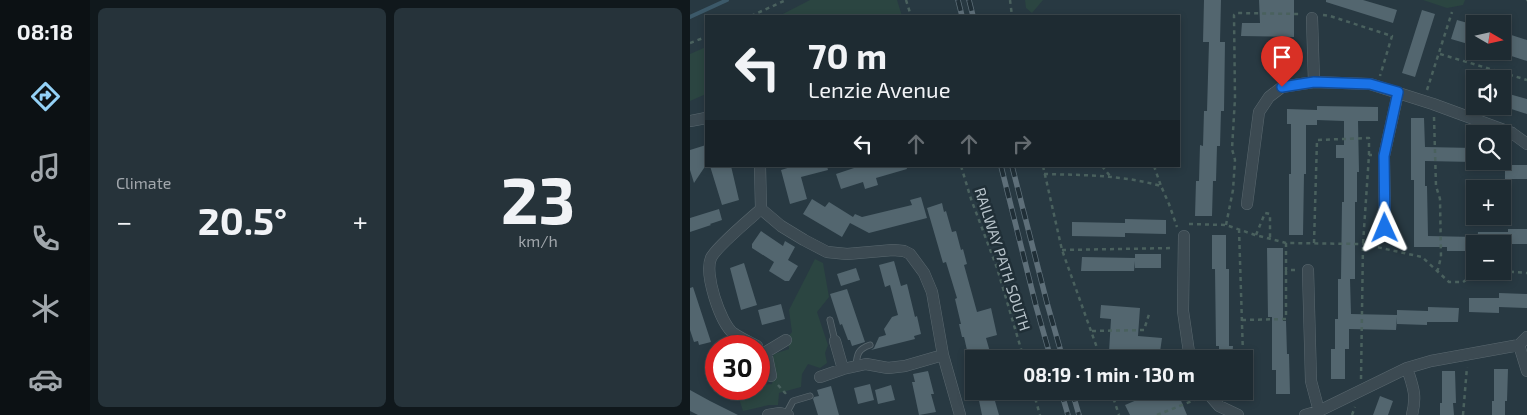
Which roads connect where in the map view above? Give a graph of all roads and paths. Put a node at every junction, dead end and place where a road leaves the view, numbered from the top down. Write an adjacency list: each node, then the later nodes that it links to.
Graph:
1 (786, 0): 5 (path)
2 (906, 0): 6 (path)
3 (1010, 0): 7 (path)
4 (1452, 12): 11 (path)
5 (753, 15)
6 (912, 15)
7 (1012, 15)
8 (1312, 16): 13 (street); 14 (path); 32 (path)
9 (705, 37): 10 (path)
10 (690, 43)
11 (1440, 54): 12 (path); 16 (path)
12 (1527, 80)
13 (1314, 82): 14 (street); 30 (street)
14 (1377, 86): 15 (street)
15 (1398, 92): 16 (street); 21 (street)
16 (1428, 102): 19 (street); 46 (path)
17 (705, 118): 18 (street)
18 (690, 121)
19 (1527, 144)
20 (1369, 155): 21 (path); 39 (path); 40 (path)
21 (1384, 156): 33 (street)
22 (760, 167): 31 (street)
23 (961, 167): 59 (path, RAILWAY PATH SOUTH)
24 (1043, 167): 27 (path)
25 (1103, 167): 28 (path)
26 (1154, 167): 29 (path)
27 (1044, 174): 28 (path); 42 (path)
28 (1110, 176): 29 (path)
29 (1161, 186): 32 (path)
30 (1247, 204)
31 (760, 209): 53 (street); 63 (street)
32 (1226, 225): 34 (path)
33 (1385, 228)
34 (1239, 229): 35 (path); 51 (path)
35 (1256, 235): 37 (path); 37 (path)
36 (1184, 236): 41 (street)
37 (1270, 239): 38 (path)
38 (1286, 243): 39 (path); 43 (path)
39 (1314, 243): 40 (path)
40 (1363, 244): 46 (path); 71 (path)
41 (1184, 248): 42 (path); 61 (street)
42 (1062, 250): 52 (path)
43 (1286, 270): 44 (path); 51 (path)
44 (1308, 270): 78 (street)
45 (1511, 272): 47 (path)
46 (1438, 273): 48 (path)
47 (1527, 273)
48 (1466, 280)
49 (1150, 311): 52 (path)
50 (830, 320): 55 (lane)
51 (1242, 320): 62 (path)
52 (1092, 331): 60 (path)
53 (737, 335)
54 (786, 340): 57 (street)
55 (835, 341): 67 (street)
56 (1523, 342): 64 (street); 68 (street)
57 (770, 345)
58 (870, 345): 65 (lane)
59 (1021, 350)
60 (1098, 350)
61 (1189, 350)
62 (1243, 350)
63 (943, 355): 65 (street); 81 (street)
64 (1464, 356): 66 (street); 88 (path)
65 (856, 366): 67 (street)
66 (1407, 368): 71 (street); 87 (street)
67 (843, 369): 70 (street)
68 (1527, 371)
69 (771, 376): 72 (path)
70 (820, 377)
71 (1360, 390): 78 (street)
72 (792, 391)
73 (810, 396): 79 (lane)
74 (1036, 400): 82 (path)
75 (1114, 400): 83 (path)
76 (1191, 400): 84 (path)
77 (1213, 400): 85 (street)
78 (1319, 411): 86 (street)
79 (787, 414): 80 (street)
80 (768, 415)
81 (960, 415)
82 (1040, 415)
83 (1119, 415)
84 (1157, 415)
85 (1238, 415)
86 (1305, 415)
87 (1412, 415)
88 (1463, 415)

